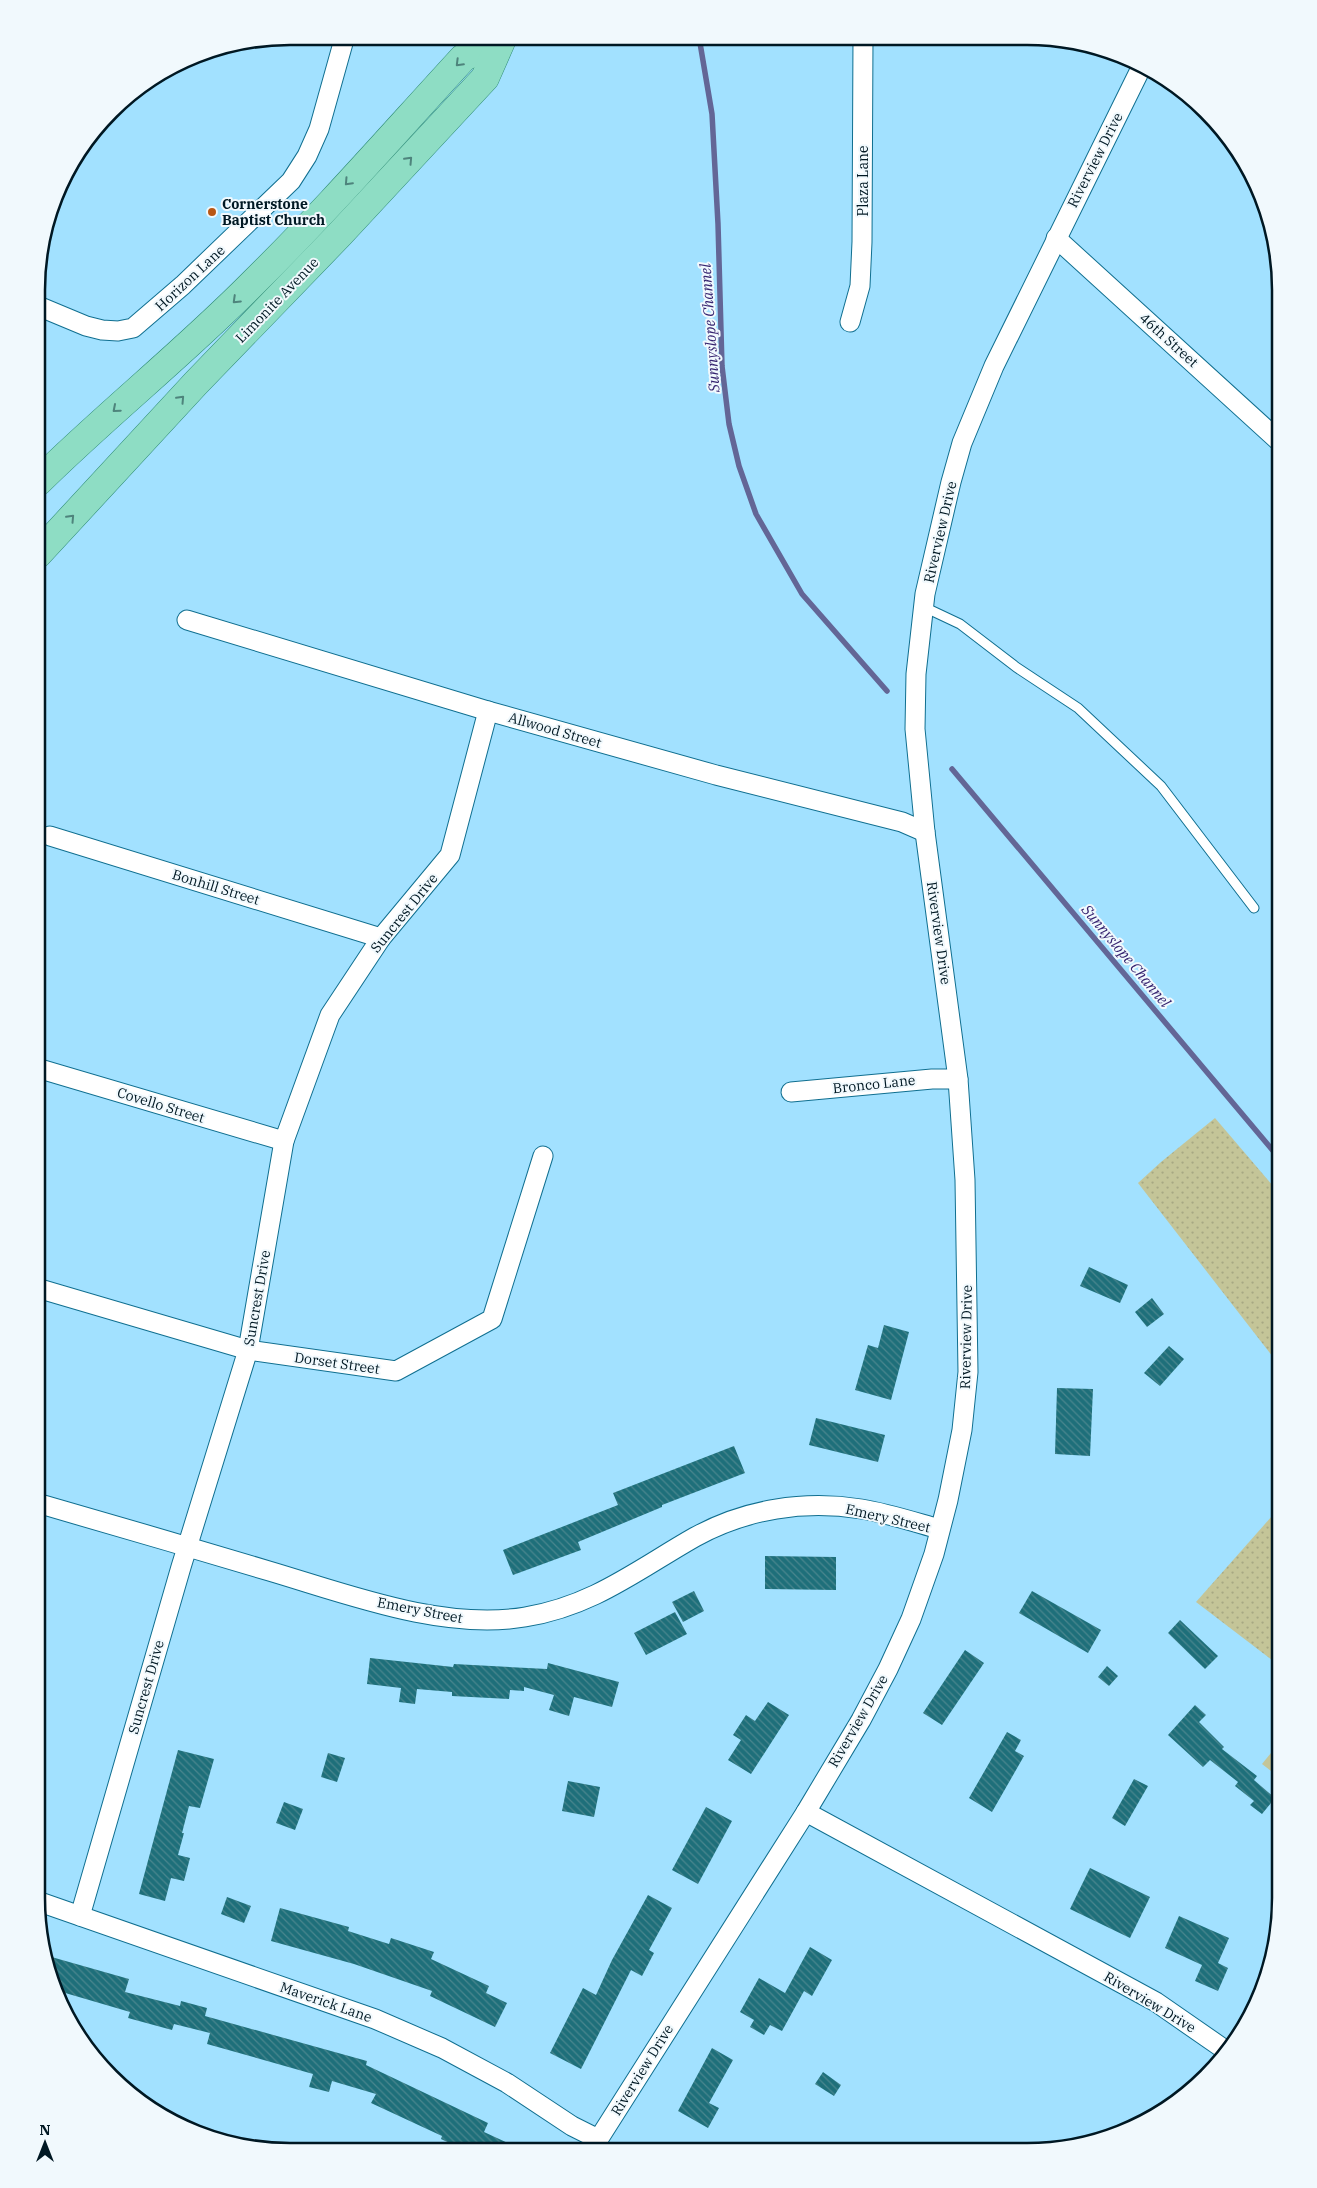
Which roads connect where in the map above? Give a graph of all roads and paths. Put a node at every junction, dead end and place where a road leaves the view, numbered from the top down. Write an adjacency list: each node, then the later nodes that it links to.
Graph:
1 (342, 45): 7 (street, Horizon Lane)
2 (487, 45): 10 (main road, Limonite Avenue, one-way to 10)
3 (498, 45): 11 (main road, Limonite Avenue, one-way to 3)
4 (863, 45): 8 (street, Plaza Lane)
5 (1139, 72): 6 (street, Riverview Drive)
6 (1056, 238): 9 (street, 46th Street); 12 (street, Riverview Drive)
7 (45, 309)
8 (850, 322)
9 (1272, 435)
10 (45, 475)
11 (45, 546)
12 (924, 607): 15 (street, Riverview Drive); 17 (lane)
13 (187, 620): 14 (street, Allwood Street)
14 (488, 711): 15 (street, Allwood Street); 18 (street, Suncrest Drive)
15 (925, 832): 20 (street, Riverview Drive)
16 (50, 836): 18 (street, Bonhill Street)
17 (1254, 908)
18 (381, 938): 22 (street, Suncrest Drive)
19 (45, 1070): 22 (street, Covello Street)
20 (958, 1079): 21 (street, Bronco Lane); 27 (street, Riverview Drive)
21 (791, 1092)
22 (284, 1141): 25 (street, Suncrest Drive)
23 (543, 1156): 25 (street, Dorset Street)
24 (45, 1290): 25 (street, Dorset Street)
25 (248, 1350): 28 (street, Suncrest Drive)
26 (45, 1505): 28 (street, Emery Street)
27 (939, 1529): 28 (street, Emery Street); 29 (street, Riverview Drive)
28 (189, 1548): 31 (street, Suncrest Drive)
29 (806, 1812): 32 (street, Riverview Drive); 34 (street, Riverview Drive)
30 (45, 1904): 31 (street, Maverick Lane)
31 (80, 1916): 33 (street, Maverick Lane)
32 (1221, 2047)
33 (593, 2143)
34 (596, 2143)

